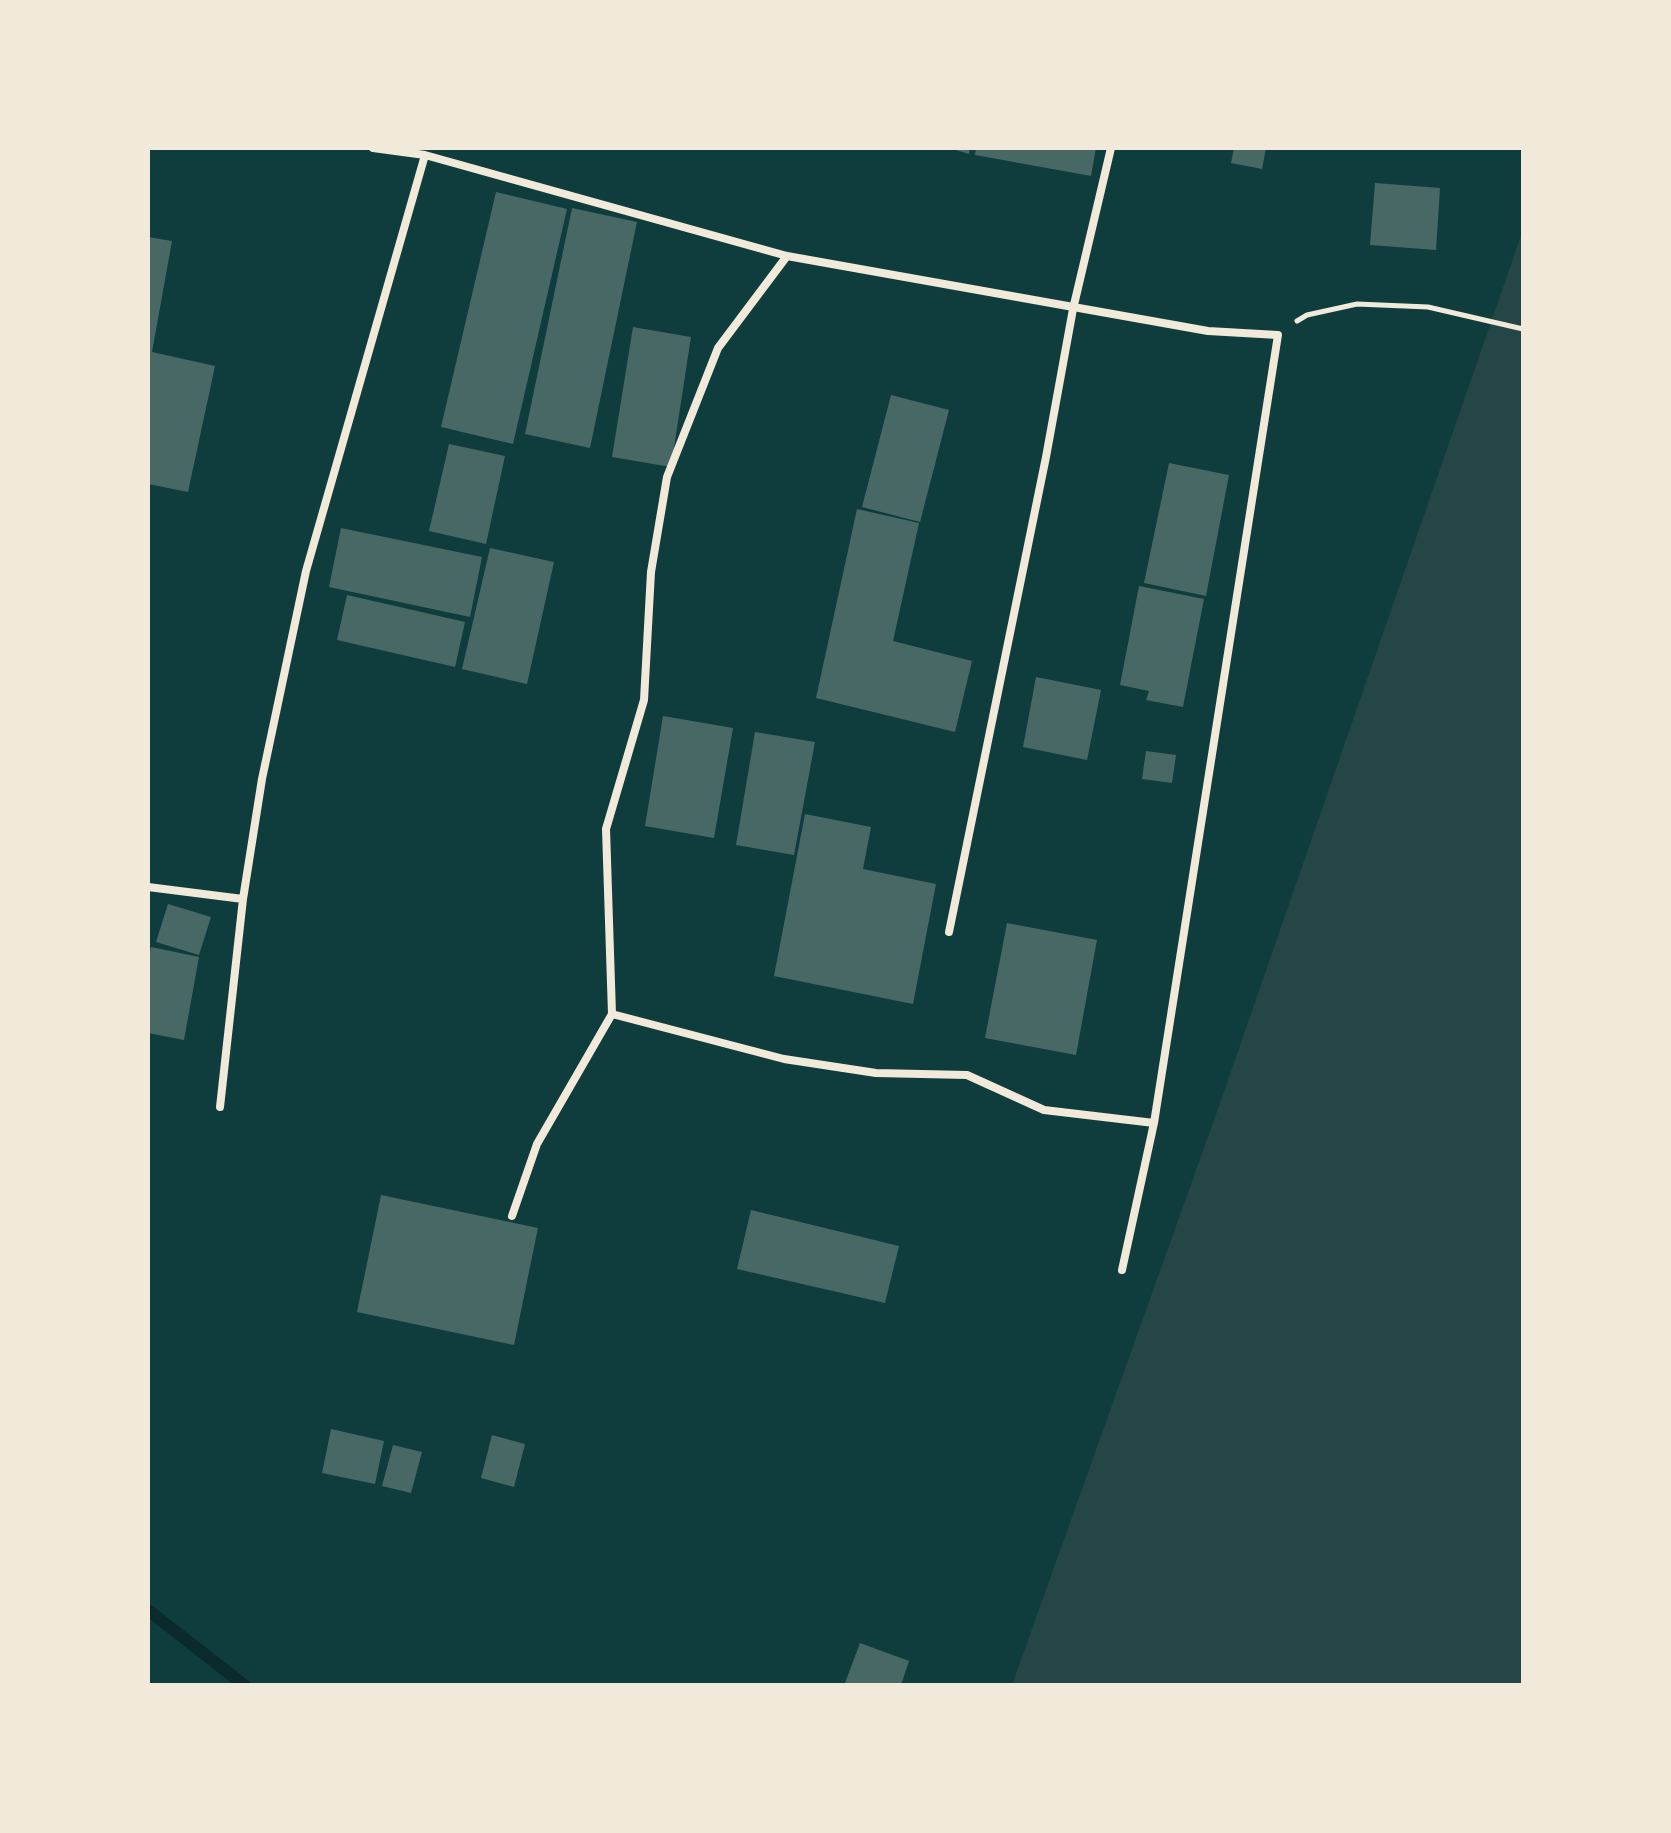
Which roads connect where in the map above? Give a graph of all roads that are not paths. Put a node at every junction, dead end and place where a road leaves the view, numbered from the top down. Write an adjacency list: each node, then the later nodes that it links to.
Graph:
1 (373, 148): 3 (street)
2 (1111, 148): 5 (street)
3 (425, 155): 4 (street); 7 (street)
4 (787, 256): 5 (street); 9 (street)
5 (1073, 309): 8 (street); 11 (street)
6 (148, 887): 7 (street)
7 (243, 899): 10 (street)
8 (949, 932)
9 (612, 1014): 11 (street); 12 (street)
10 (220, 1107)
11 (1154, 1123): 13 (street)
12 (512, 1216)
13 (1122, 1270)

